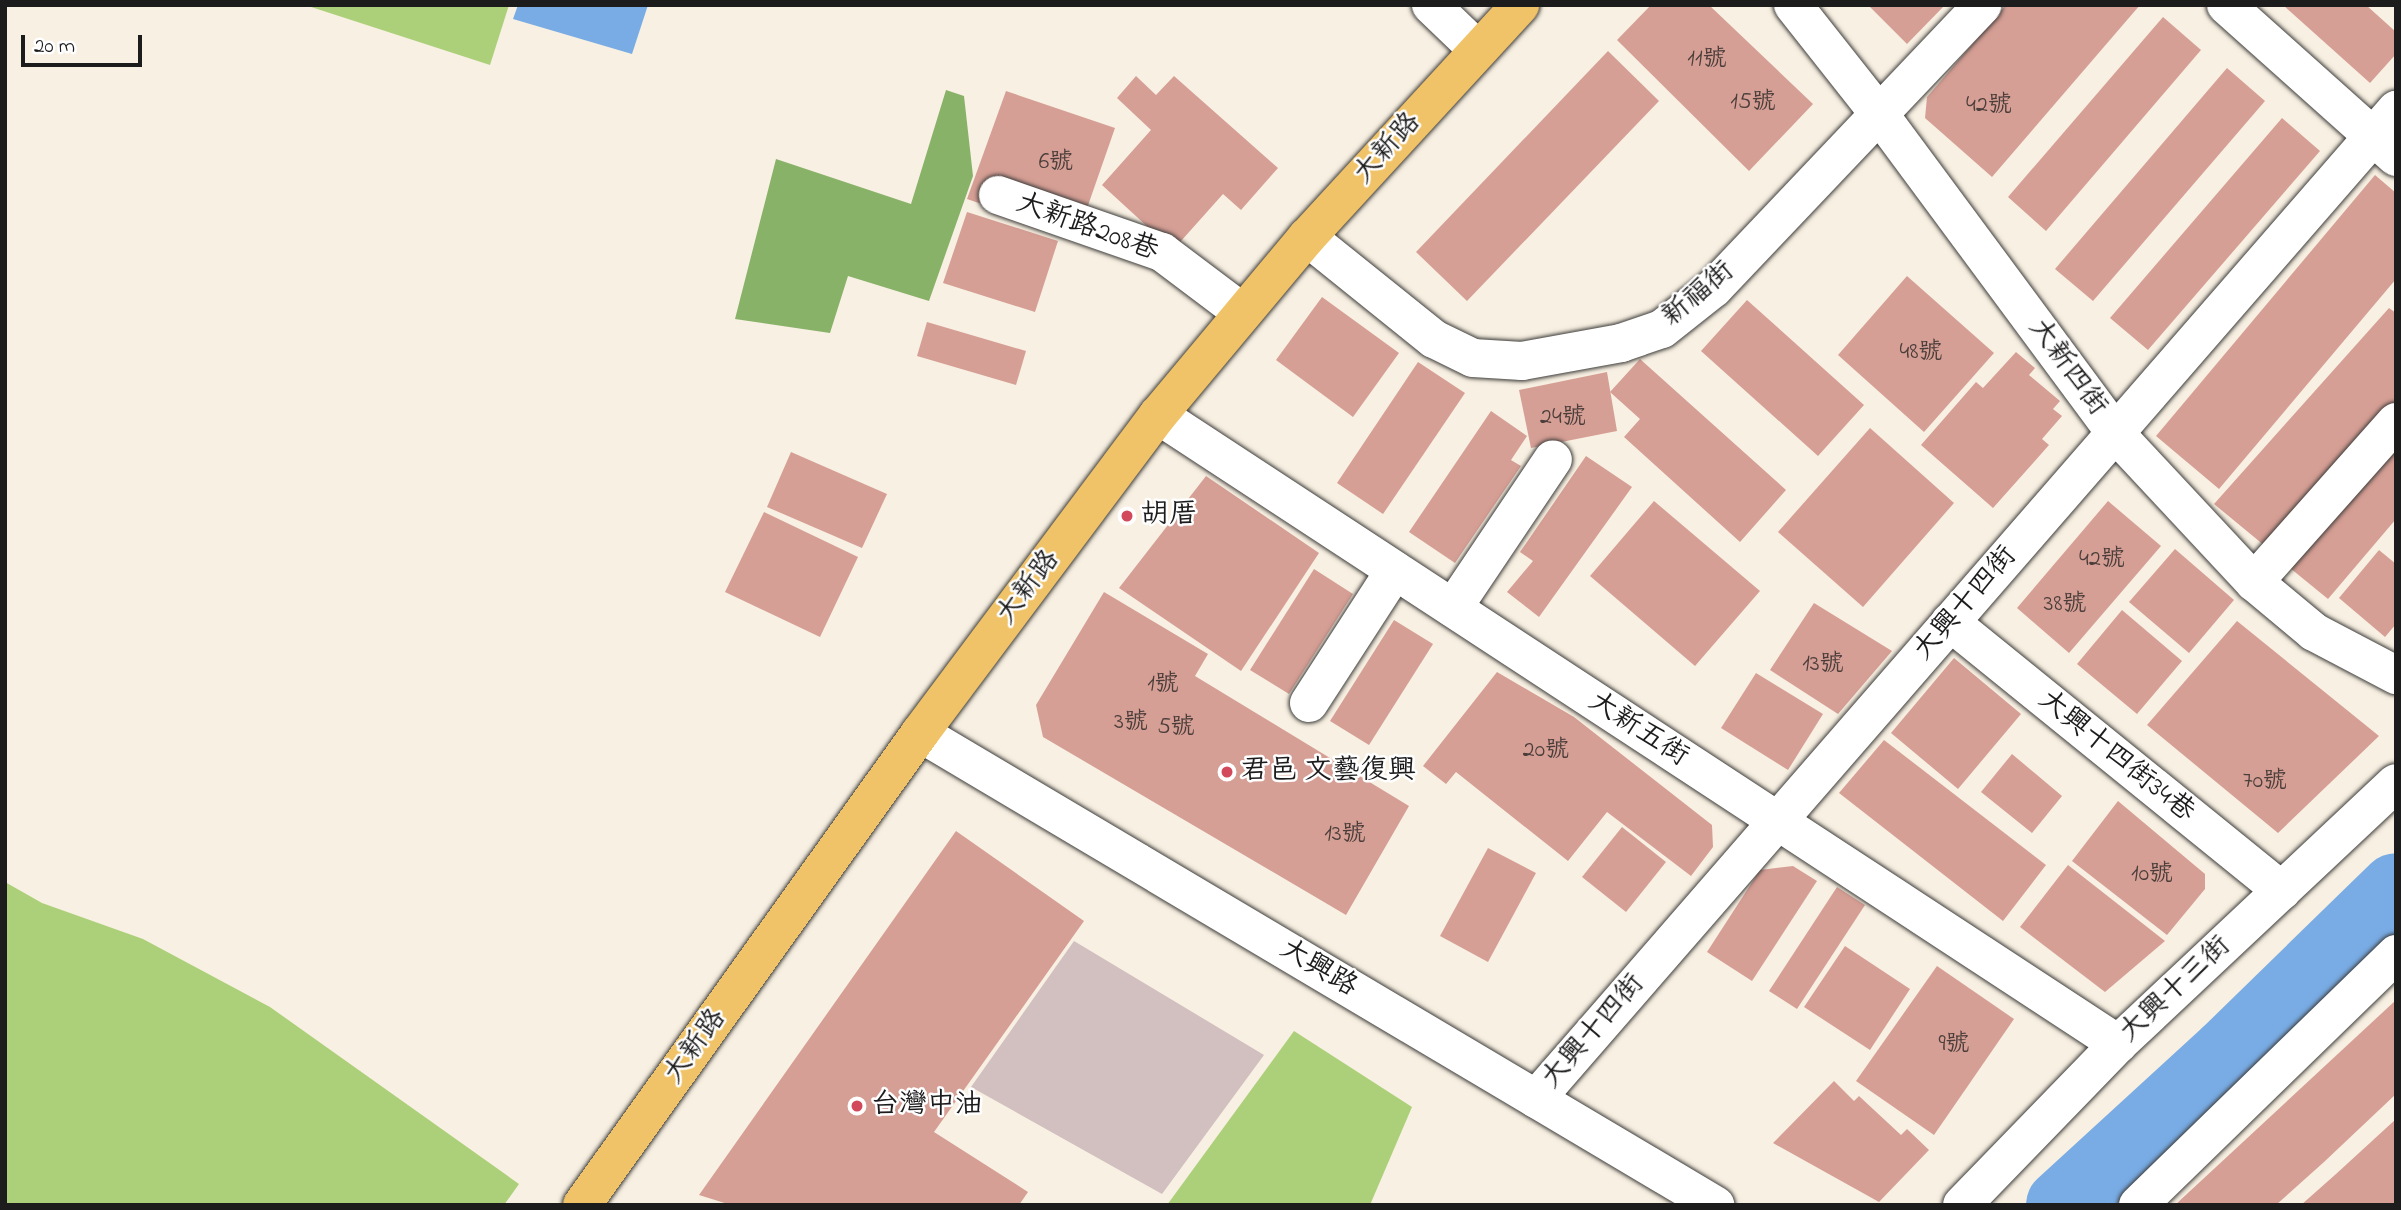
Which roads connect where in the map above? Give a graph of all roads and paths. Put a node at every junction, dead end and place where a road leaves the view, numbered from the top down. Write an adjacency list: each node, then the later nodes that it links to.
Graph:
1 (1431, 5): 6 (street)
2 (1520, 5): 6 (main road, 大新路)
3 (1793, 5): 7 (street, 大新四街)
4 (1983, 5): 7 (street, 新福街)
5 (2226, 5): 8 (street)
6 (1478, 50): 10 (main road, 大新路)
7 (1880, 115): 10 (street, 新福街); 14 (street, 大新四街)
8 (2388, 134): 14 (street, 大興十四街)
9 (998, 195): 11 (street, 大新路208巷)
10 (1307, 237): 11 (main road, 大新路)
11 (1243, 313): 12 (main road, 大新路)
12 (1158, 415): 16 (street, 大新五街); 22 (main road, 大新路)
13 (2396, 422): 17 (street)
14 (2115, 433): 17 (street, 大新四街); 19 (street, 大興十四街)
15 (1553, 459): 18 (street)
16 (1395, 570): 18 (street, 大新五街); 21 (street)
17 (2254, 582): 20 (street, 大新四街)
18 (1453, 608): 24 (street, 大新五街)
19 (1950, 622): 24 (street, 大興十四街); 25 (street, 大興十四街34巷)
20 (2396, 675)
21 (1309, 703)
22 (920, 733): 28 (street, 大興路); 29 (main road, 大新路)
23 (2396, 782): 25 (street, 大興十三街)
24 (1778, 821): 27 (street, 大新五街); 28 (street, 大興十四街)
25 (2282, 891): 27 (street, 大興十三街)
26 (2396, 954): 32 (street)
27 (2118, 1044): 31 (street, 大興十三街)
28 (1536, 1099): 30 (street, 大興路)
29 (582, 1205)
30 (1715, 1205)
31 (1962, 1205)
32 (2138, 1205)

